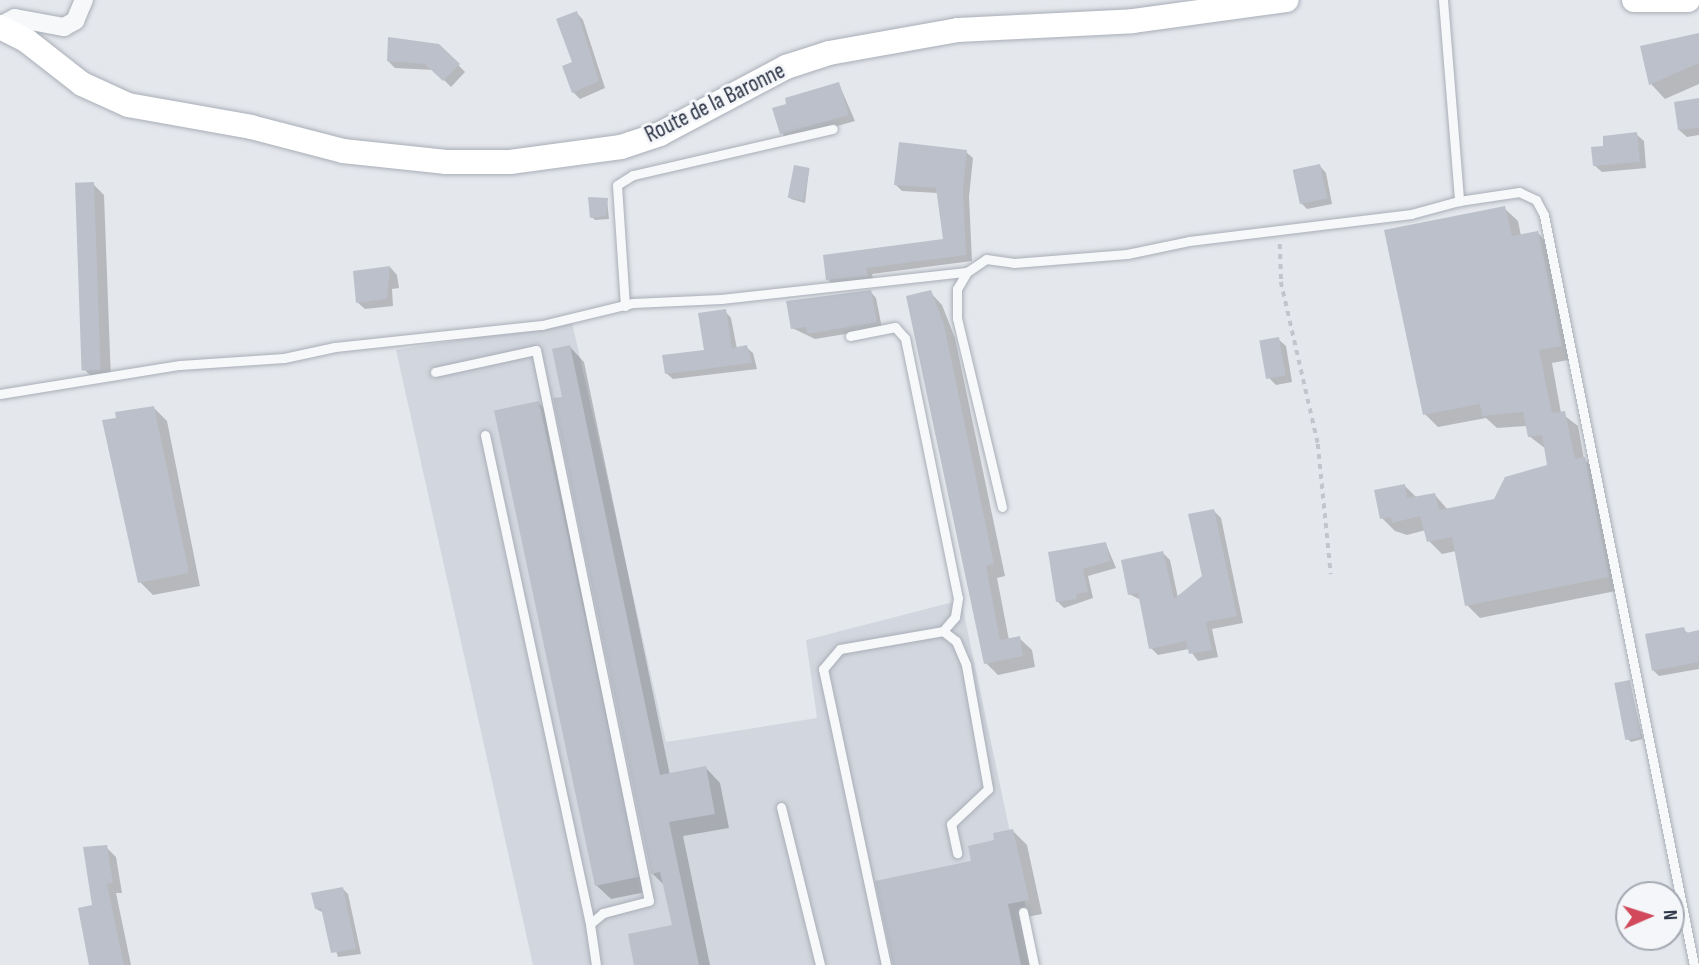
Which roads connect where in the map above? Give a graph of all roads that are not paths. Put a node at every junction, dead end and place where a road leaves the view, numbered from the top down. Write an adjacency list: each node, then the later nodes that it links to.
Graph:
1 (84, 0): 6 (street)
2 (1287, 0): 6 (main road, Route de la Baronne)
3 (1443, 0): 8 (lane)
4 (1634, 0): 5 (main road)
5 (1688, 0)
6 (0, 26)
7 (833, 129): 10 (lane)
8 (1459, 201): 9 (lane); 25 (lane)
9 (967, 272): 10 (lane); 15 (lane)
10 (625, 306): 13 (lane)
11 (850, 336): 16 (lane)
12 (435, 372): 20 (lane)
13 (0, 394)
14 (485, 435): 20 (lane)
15 (1002, 507)
16 (943, 631): 18 (lane); 23 (lane)
17 (781, 807): 22 (lane)
18 (957, 853)
19 (1023, 912): 24 (lane)
20 (590, 924): 21 (lane)
21 (596, 965)
22 (820, 965)
23 (886, 965)
24 (1034, 965)
25 (1694, 965)

